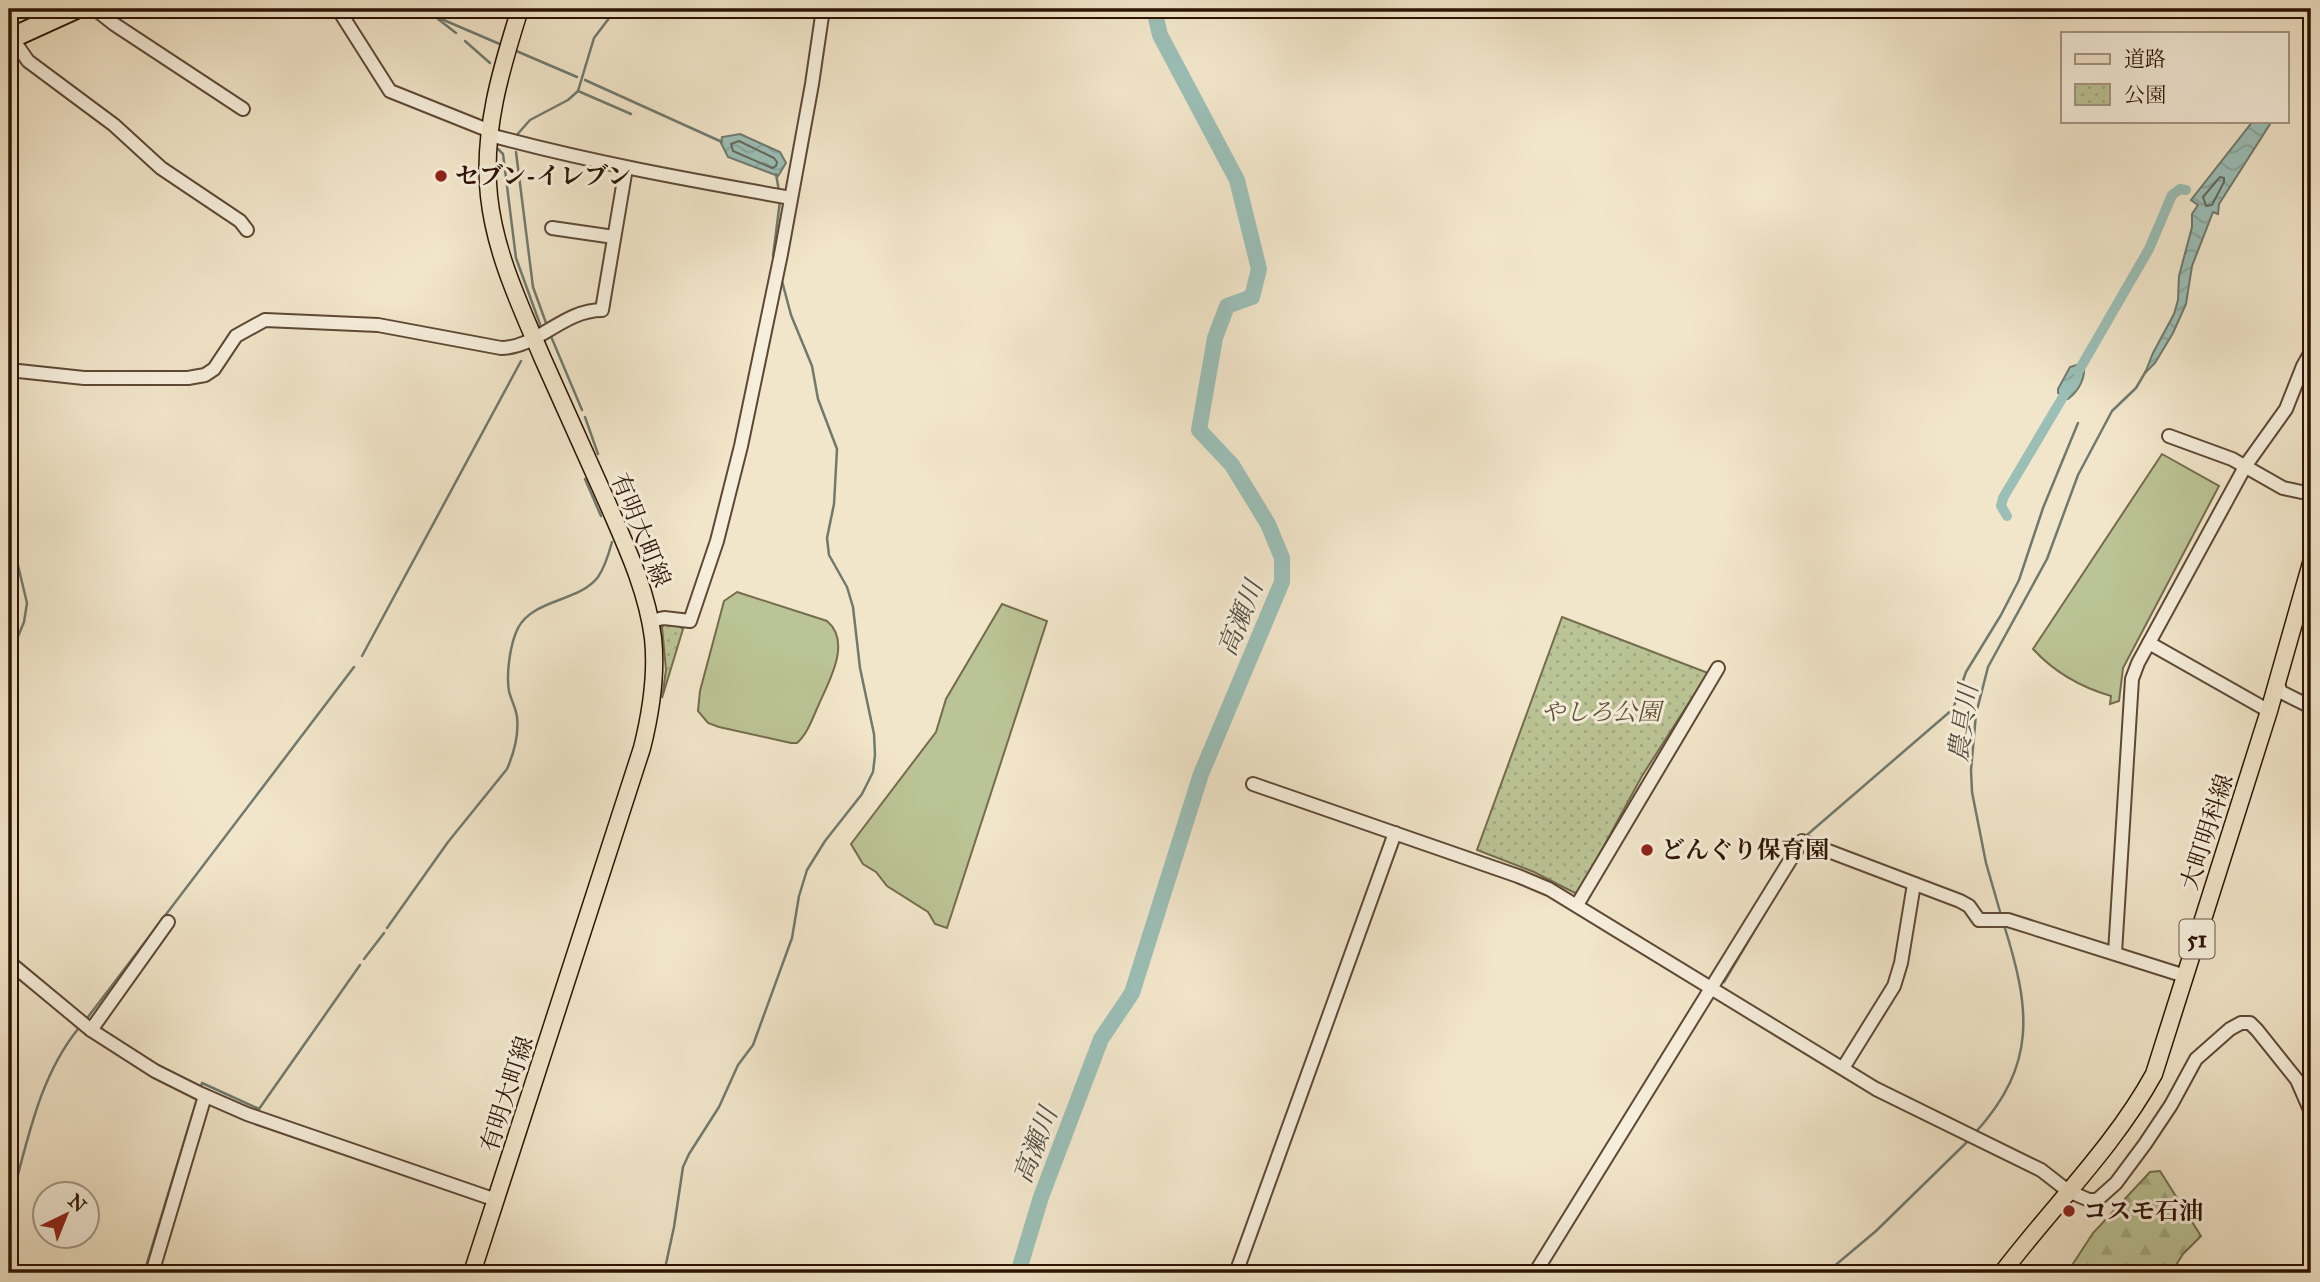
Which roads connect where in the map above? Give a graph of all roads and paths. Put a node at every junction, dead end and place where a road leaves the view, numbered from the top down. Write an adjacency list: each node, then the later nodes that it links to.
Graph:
1 (75, 9): 6 (highway)
2 (95, 9): 8 (street)
3 (338, 9): 9 (street)
4 (520, 9): 9 (main road, 有明大町線)
5 (822, 9): 11 (street)
6 (39, 17): 7 (highway)
7 (10, 39): 13 (street)
8 (243, 109)
9 (490, 133): 10 (street); 15 (main road, 有明大町線)
10 (626, 168): 11 (street); 14 (street)
11 (791, 198): 22 (street)
12 (552, 228): 14 (street)
13 (247, 230)
14 (614, 237): 15 (street)
15 (534, 338): 17 (street); 22 (main road, 有明大町線)
16 (2311, 352): 19 (street)
17 (9, 370)
18 (2169, 436): 19 (street)
19 (2246, 466): 20 (street); 23 (street)
20 (2311, 494)
21 (2311, 563): 25 (main road, 大町明科線 / 51)
22 (650, 621): 42 (main road, 有明大町線)
23 (2149, 643): 27 (street); 33 (street)
24 (1718, 667): 31 (street)
25 (2277, 682): 26 (street); 27 (main road, 大町明科線 / 51)
26 (2311, 707)
27 (2269, 711): 35 (main road, 大町明科線 / 51)
28 (1253, 784): 29 (street)
29 (1395, 833): 31 (street); 45 (street)
30 (1913, 884): 33 (street); 36 (street); 38 (street)
31 (1577, 905): 36 (street)
32 (168, 922): 37 (street)
33 (2115, 953): 35 (street)
34 (9, 962): 37 (street)
35 (2185, 976): 41 (main road, 大町明科線 / 51)
36 (1712, 987): 38 (street); 46 (street)
37 (91, 1030): 39 (street)
38 (1843, 1068): 41 (street)
39 (205, 1096): 42 (street); 43 (street)
40 (2311, 1112): 41 (street)
41 (2068, 1191): 47 (main road, 大町明科線 / 51)
42 (496, 1200): 44 (main road, 有明大町線)
43 (152, 1273)
44 (472, 1273)
45 (1236, 1273)
46 (1535, 1273)
47 (2002, 1273)

